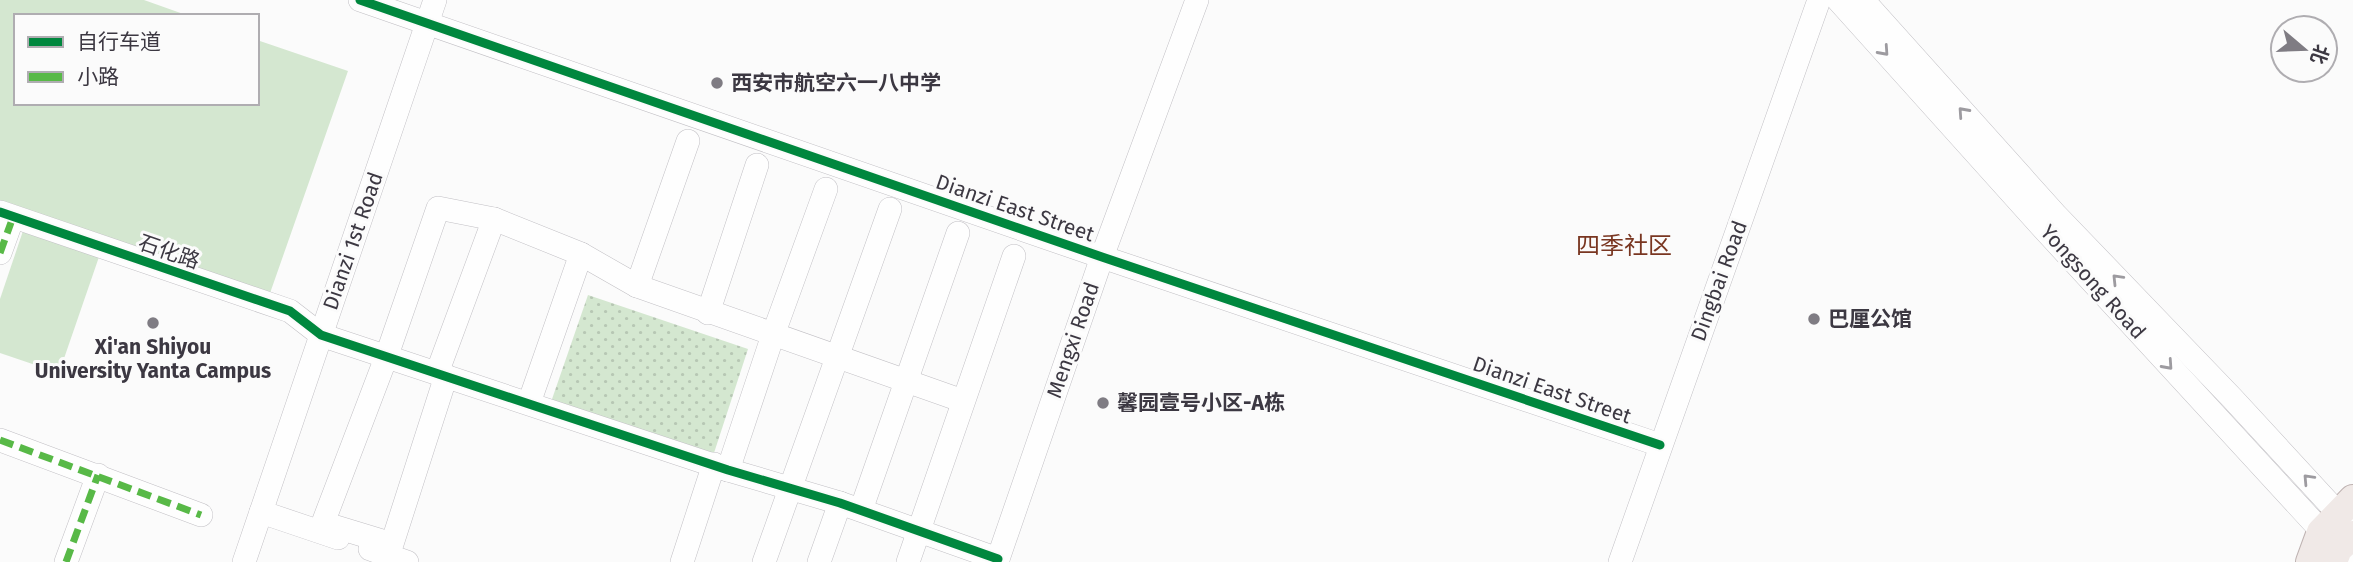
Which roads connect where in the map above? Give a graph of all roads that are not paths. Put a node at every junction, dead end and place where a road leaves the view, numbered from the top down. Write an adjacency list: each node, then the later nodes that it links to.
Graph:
1 (360, 0): 7 (street, Dianzi East Street)
2 (435, 0): 7 (street, Dianzi 1st Road)
3 (1197, 0): 18 (street, Mengxi Road)
4 (1819, 0): 30 (street, Dingbai Road)
5 (1838, 0): 38 (street, Yongsong Road, one-way to 38)
6 (1863, 0): 38 (street, Yongsong Road, one-way to 6)
7 (427, 23): 18 (street, Dianzi East Street); 21 (street, Dianzi 1st Road)
8 (688, 141): 19 (street)
9 (758, 166): 20 (street)
10 (827, 189): 22 (street)
11 (890, 209): 24 (street)
12 (6, 215): 15 (street); 21 (street, 石化路)
13 (494, 219): 16 (street); 23 (street); 25 (street)
14 (958, 233): 26 (street)
15 (0, 253)
16 (581, 254): 19 (street); 28 (street)
17 (1014, 256): 27 (street)
18 (1102, 257): 30 (street, Dianzi East Street); 39 (street, Mengxi Road)
19 (637, 286): 20 (street)
20 (708, 313): 22 (street)
21 (321, 335): 23 (street); 35 (street, Dianzi 1st Road)
22 (773, 335): 24 (street); 31 (street)
23 (387, 355): 25 (street); 25 (street)
24 (838, 358): 26 (street); 33 (street)
25 (441, 374): 28 (street)
26 (906, 382): 27 (street); 34 (street)
27 (963, 401): 37 (street)
28 (529, 403): 31 (street)
29 (0, 440): 32 (street)
30 (1660, 445): 47 (street, Dingbai Road)
31 (721, 467): 33 (street); 43 (street)
32 (97, 475): 36 (street); 40 (street)
33 (790, 489): 34 (street); 44 (street)
34 (850, 506): 37 (street); 45 (street)
35 (261, 512): 41 (street, Dianzi 1st Road); 42 (street)
36 (201, 514)
37 (919, 530): 39 (street); 46 (street)
38 (2343, 535): 48 (main road)
39 (997, 560)
40 (66, 562)
41 (244, 562)
42 (407, 562)
43 (682, 562)
44 (764, 562)
45 (820, 562)
46 (908, 562)
47 (1620, 562)
48 (2310, 562)

